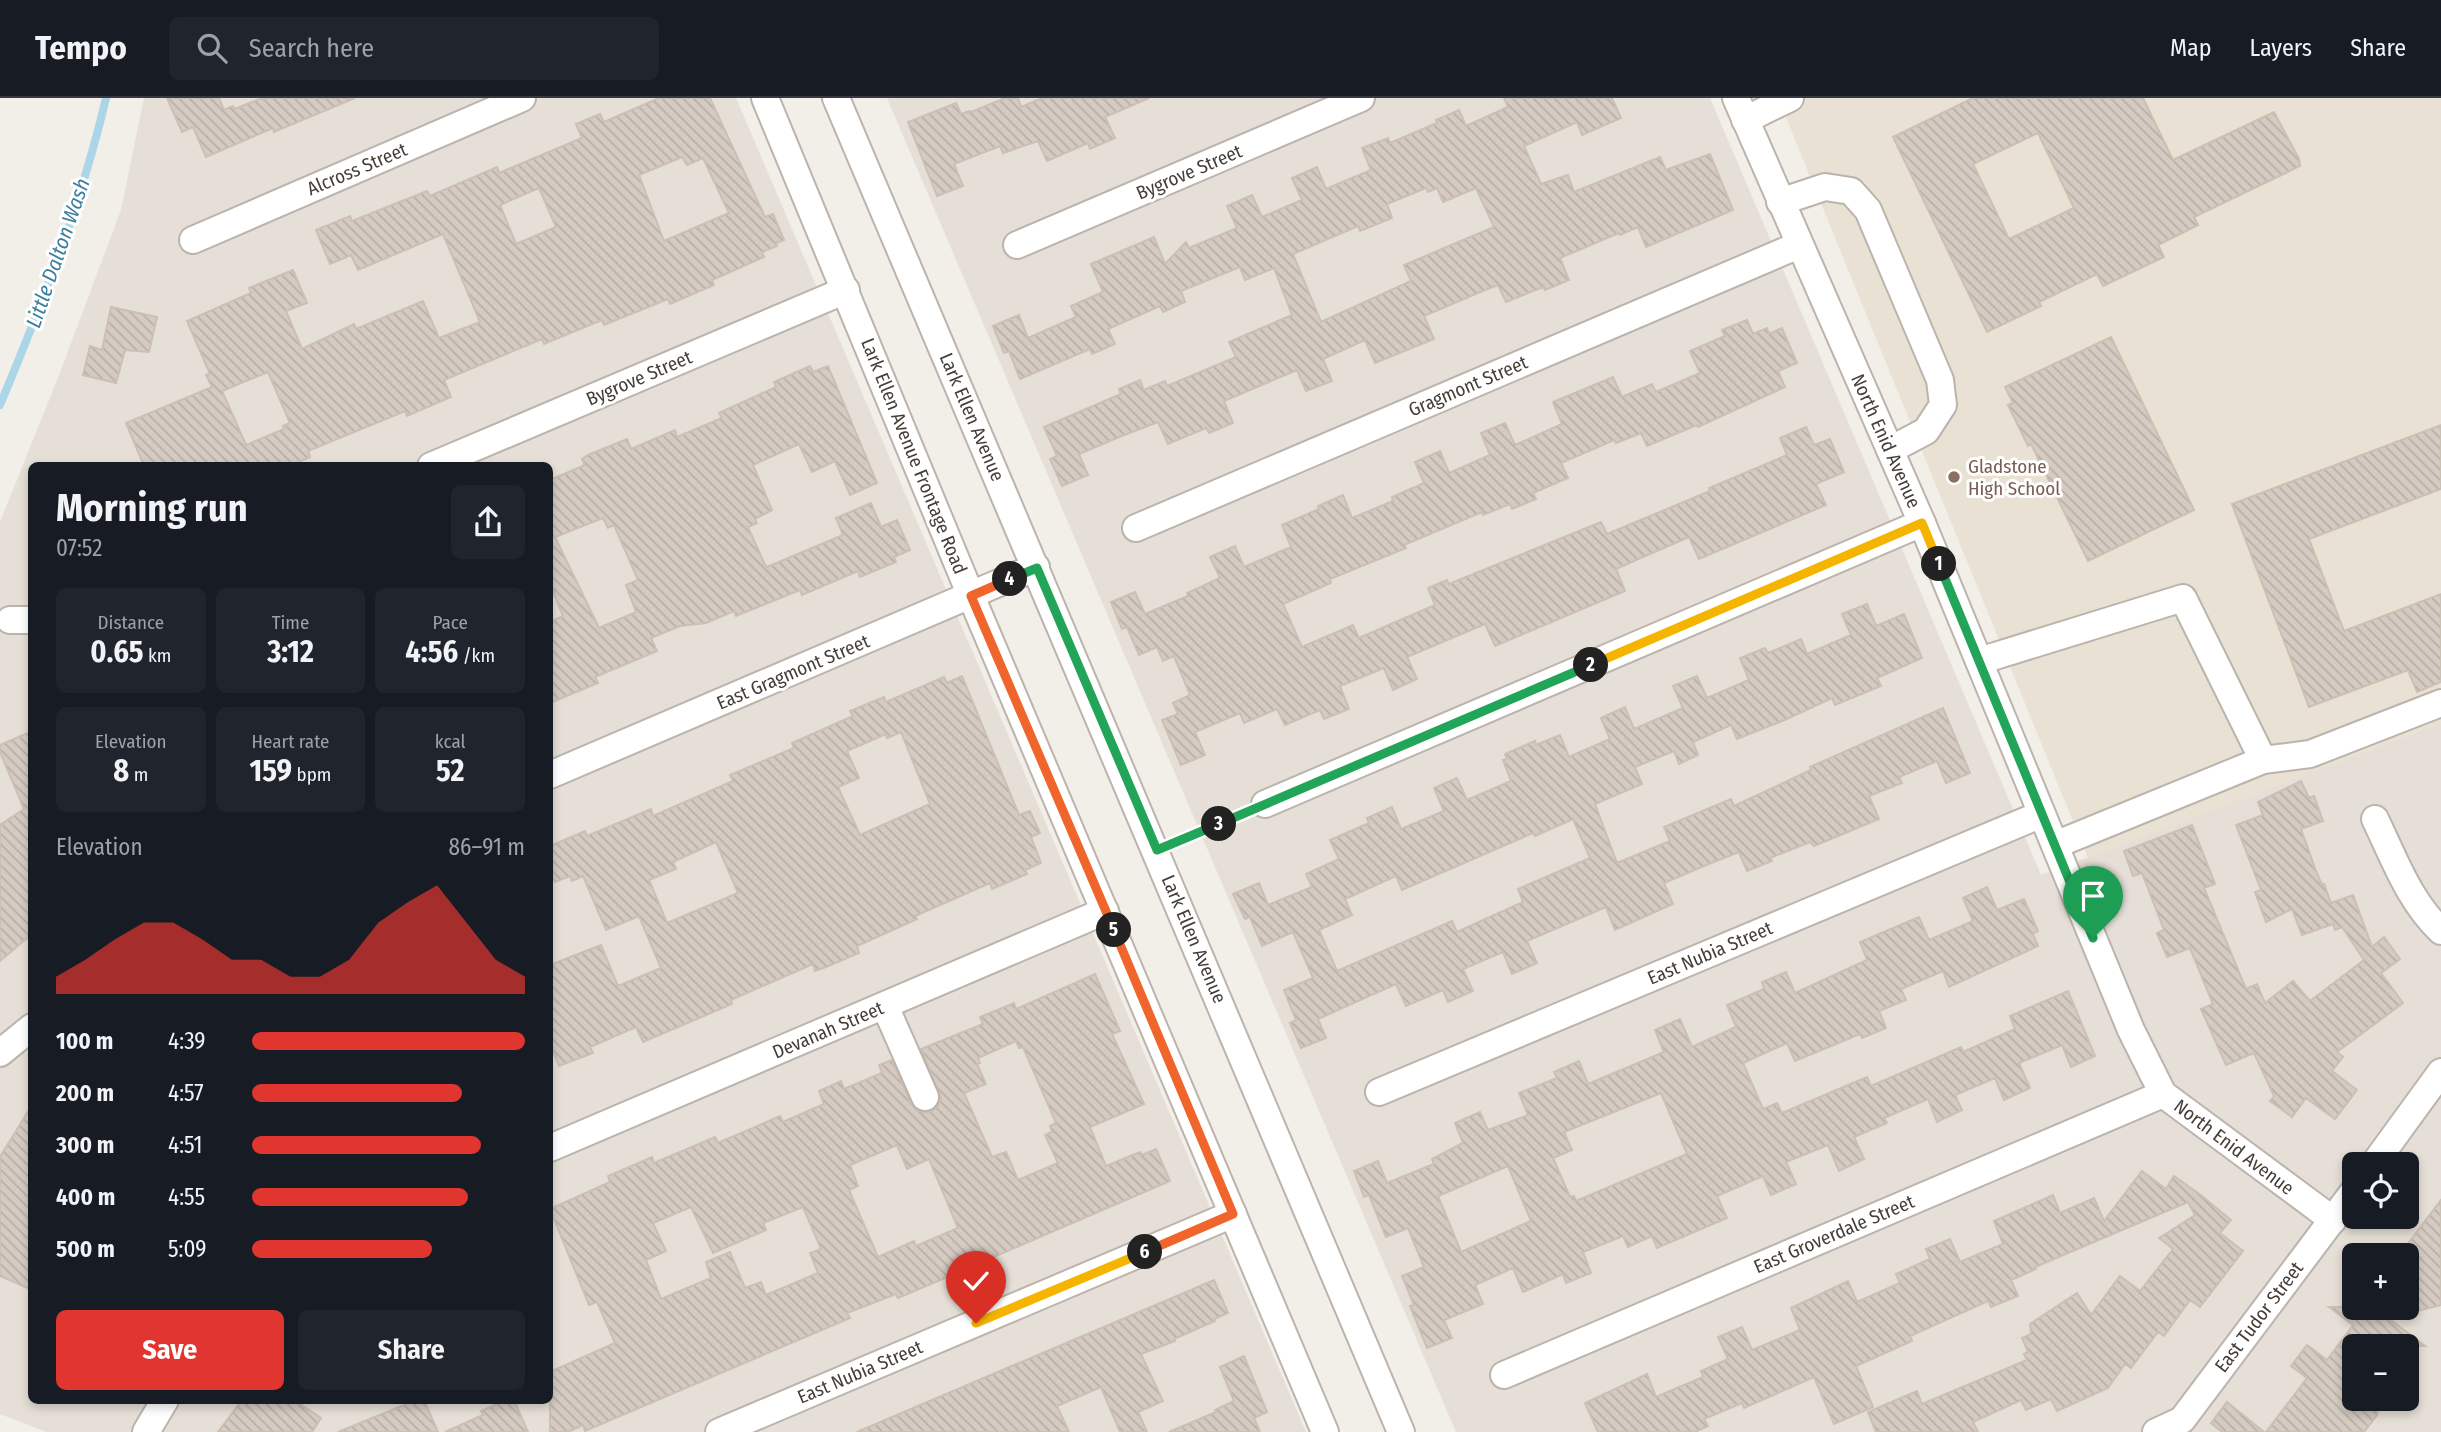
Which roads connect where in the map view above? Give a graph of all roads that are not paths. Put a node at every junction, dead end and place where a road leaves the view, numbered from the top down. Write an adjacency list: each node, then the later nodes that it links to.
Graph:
1 (522, 98): 8 (street, Alcross Street)
2 (765, 98): 11 (street, Lark Ellen Avenue Frontage Road)
3 (836, 98): 16 (street, Lark Ellen Avenue)
4 (1361, 98): 9 (street, Bygrove Street)
5 (1790, 98): 6 (street)
6 (1740, 109): 7 (street, North Enid Avenue)
7 (1780, 202): 10 (street, North Enid Avenue); 12 (street)
8 (193, 240)
9 (1017, 245)
10 (1799, 245): 12 (street, North Enid Avenue); 15 (street, Gragmont Street)
11 (846, 290): 13 (street, Bygrove Street); 17 (street, Lark Ellen Avenue Frontage Road)
12 (1890, 450): 14 (street, North Enid Avenue)
13 (440, 462)
14 (1922, 523): 18 (street, North Enid Avenue); 22 (street)
15 (1136, 527)
16 (1037, 568): 17 (street, East Gragmont Street); 45 (street, Lark Ellen Avenue)
17 (971, 596): 21 (street, East Gragmont Street); 26 (street, Lark Ellen Avenue Frontage Road)
18 (1979, 661): 20 (street); 23 (street, North Enid Avenue)
19 (2441, 703): 20 (street)
20 (2263, 760): 25 (street)
21 (553, 774)
22 (1265, 804)
23 (2042, 814): 25 (street, North Enid Avenue); 32 (street, East Nubia Street)
24 (2375, 820): 27 (street)
25 (2055, 845): 33 (street, North Enid Avenue)
26 (1105, 911): 28 (street, Devanah Street); 38 (street, Lark Ellen Avenue Frontage Road)
27 (2441, 931)
28 (885, 1006): 34 (street); 35 (street, Devanah Street)
29 (28, 1030): 30 (street)
30 (0, 1053)
31 (2441, 1072): 36 (street)
32 (1379, 1092)
33 (2163, 1094): 39 (street, North Enid Avenue); 40 (street, East Groverdale Street)
34 (925, 1097)
35 (553, 1147)
36 (2383, 1152)
37 (2342, 1208): 39 (street, East Tudor Street)
38 (1233, 1214): 43 (street, East Nubia Street); 44 (street, Lark Ellen Avenue Frontage Road)
39 (2333, 1220): 46 (street, East Tudor Street)
40 (1504, 1375)
41 (164, 1404): 42 (street)
42 (146, 1432)
43 (719, 1432)
44 (1325, 1432)
45 (1401, 1432)
46 (2156, 1432)

